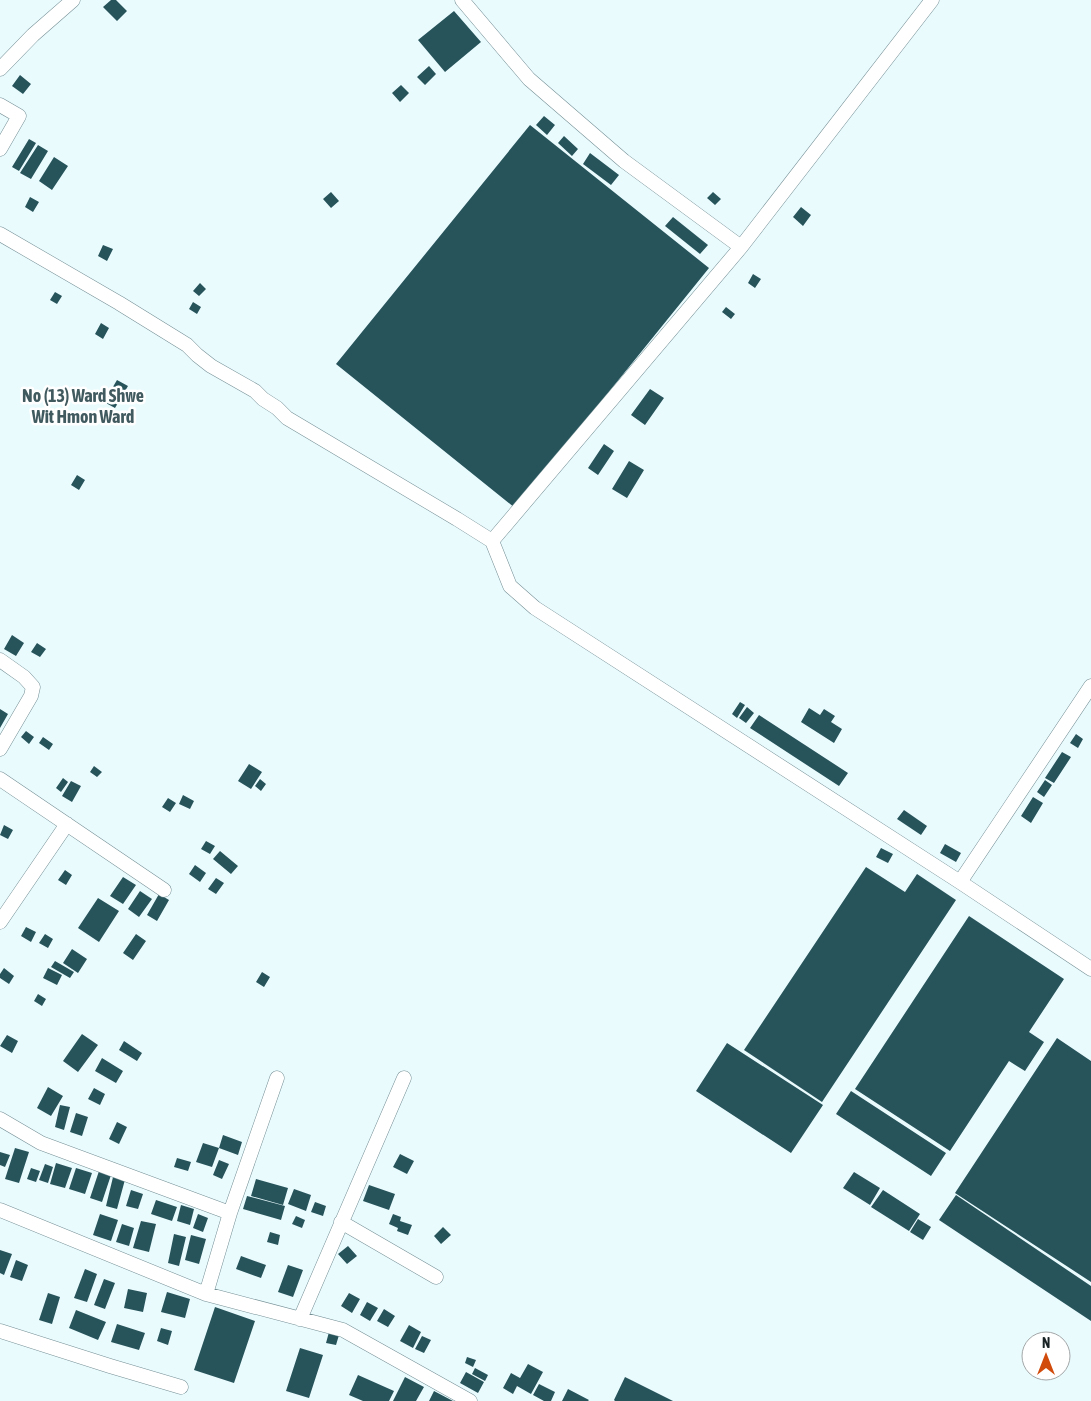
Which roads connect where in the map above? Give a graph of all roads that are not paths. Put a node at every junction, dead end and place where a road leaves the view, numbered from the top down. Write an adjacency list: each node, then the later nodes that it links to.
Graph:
1 (73, 0): 4 (street)
2 (462, 0): 8 (street)
3 (932, 0): 8 (street)
4 (0, 69)
5 (0, 105): 6 (street)
6 (0, 149)
7 (0, 234): 9 (street)
8 (742, 247): 9 (street)
9 (492, 541): 15 (street)
10 (0, 660): 12 (street)
11 (1091, 686): 15 (street)
12 (0, 749)
13 (0, 779): 14 (street)
14 (67, 824): 16 (street); 17 (street)
15 (960, 882): 18 (street)
16 (164, 890)
17 (0, 922)
18 (1091, 969)
19 (277, 1078): 23 (street)
20 (404, 1078): 24 (street)
21 (0, 1119): 23 (street)
22 (0, 1210): 26 (street)
23 (230, 1212): 26 (street)
24 (341, 1222): 25 (street); 27 (street)
25 (436, 1277)
26 (206, 1294): 27 (street)
27 (300, 1319): 30 (street)
28 (0, 1331): 29 (street)
29 (181, 1387)
30 (470, 1401)

